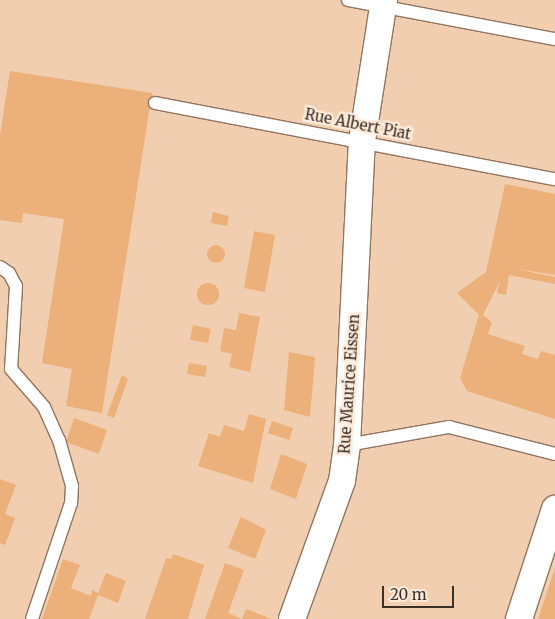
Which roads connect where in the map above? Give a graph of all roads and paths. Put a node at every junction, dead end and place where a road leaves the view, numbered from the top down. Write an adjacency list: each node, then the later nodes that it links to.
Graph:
1 (348, 0): 2 (lane)
2 (384, 4): 3 (lane); 5 (street, Rue Maurice Eissen)
3 (555, 39)
4 (155, 103): 5 (lane, Rue Albert Piat)
5 (362, 141): 6 (lane, Rue Albert Piat); 8 (street, Rue Maurice Eissen)
6 (555, 180)
7 (0, 268): 11 (lane)
8 (347, 445): 9 (lane); 12 (street, Rue Maurice Eissen)
9 (555, 454)
10 (555, 509): 13 (street)
11 (32, 619)
12 (292, 619)
13 (519, 619)

